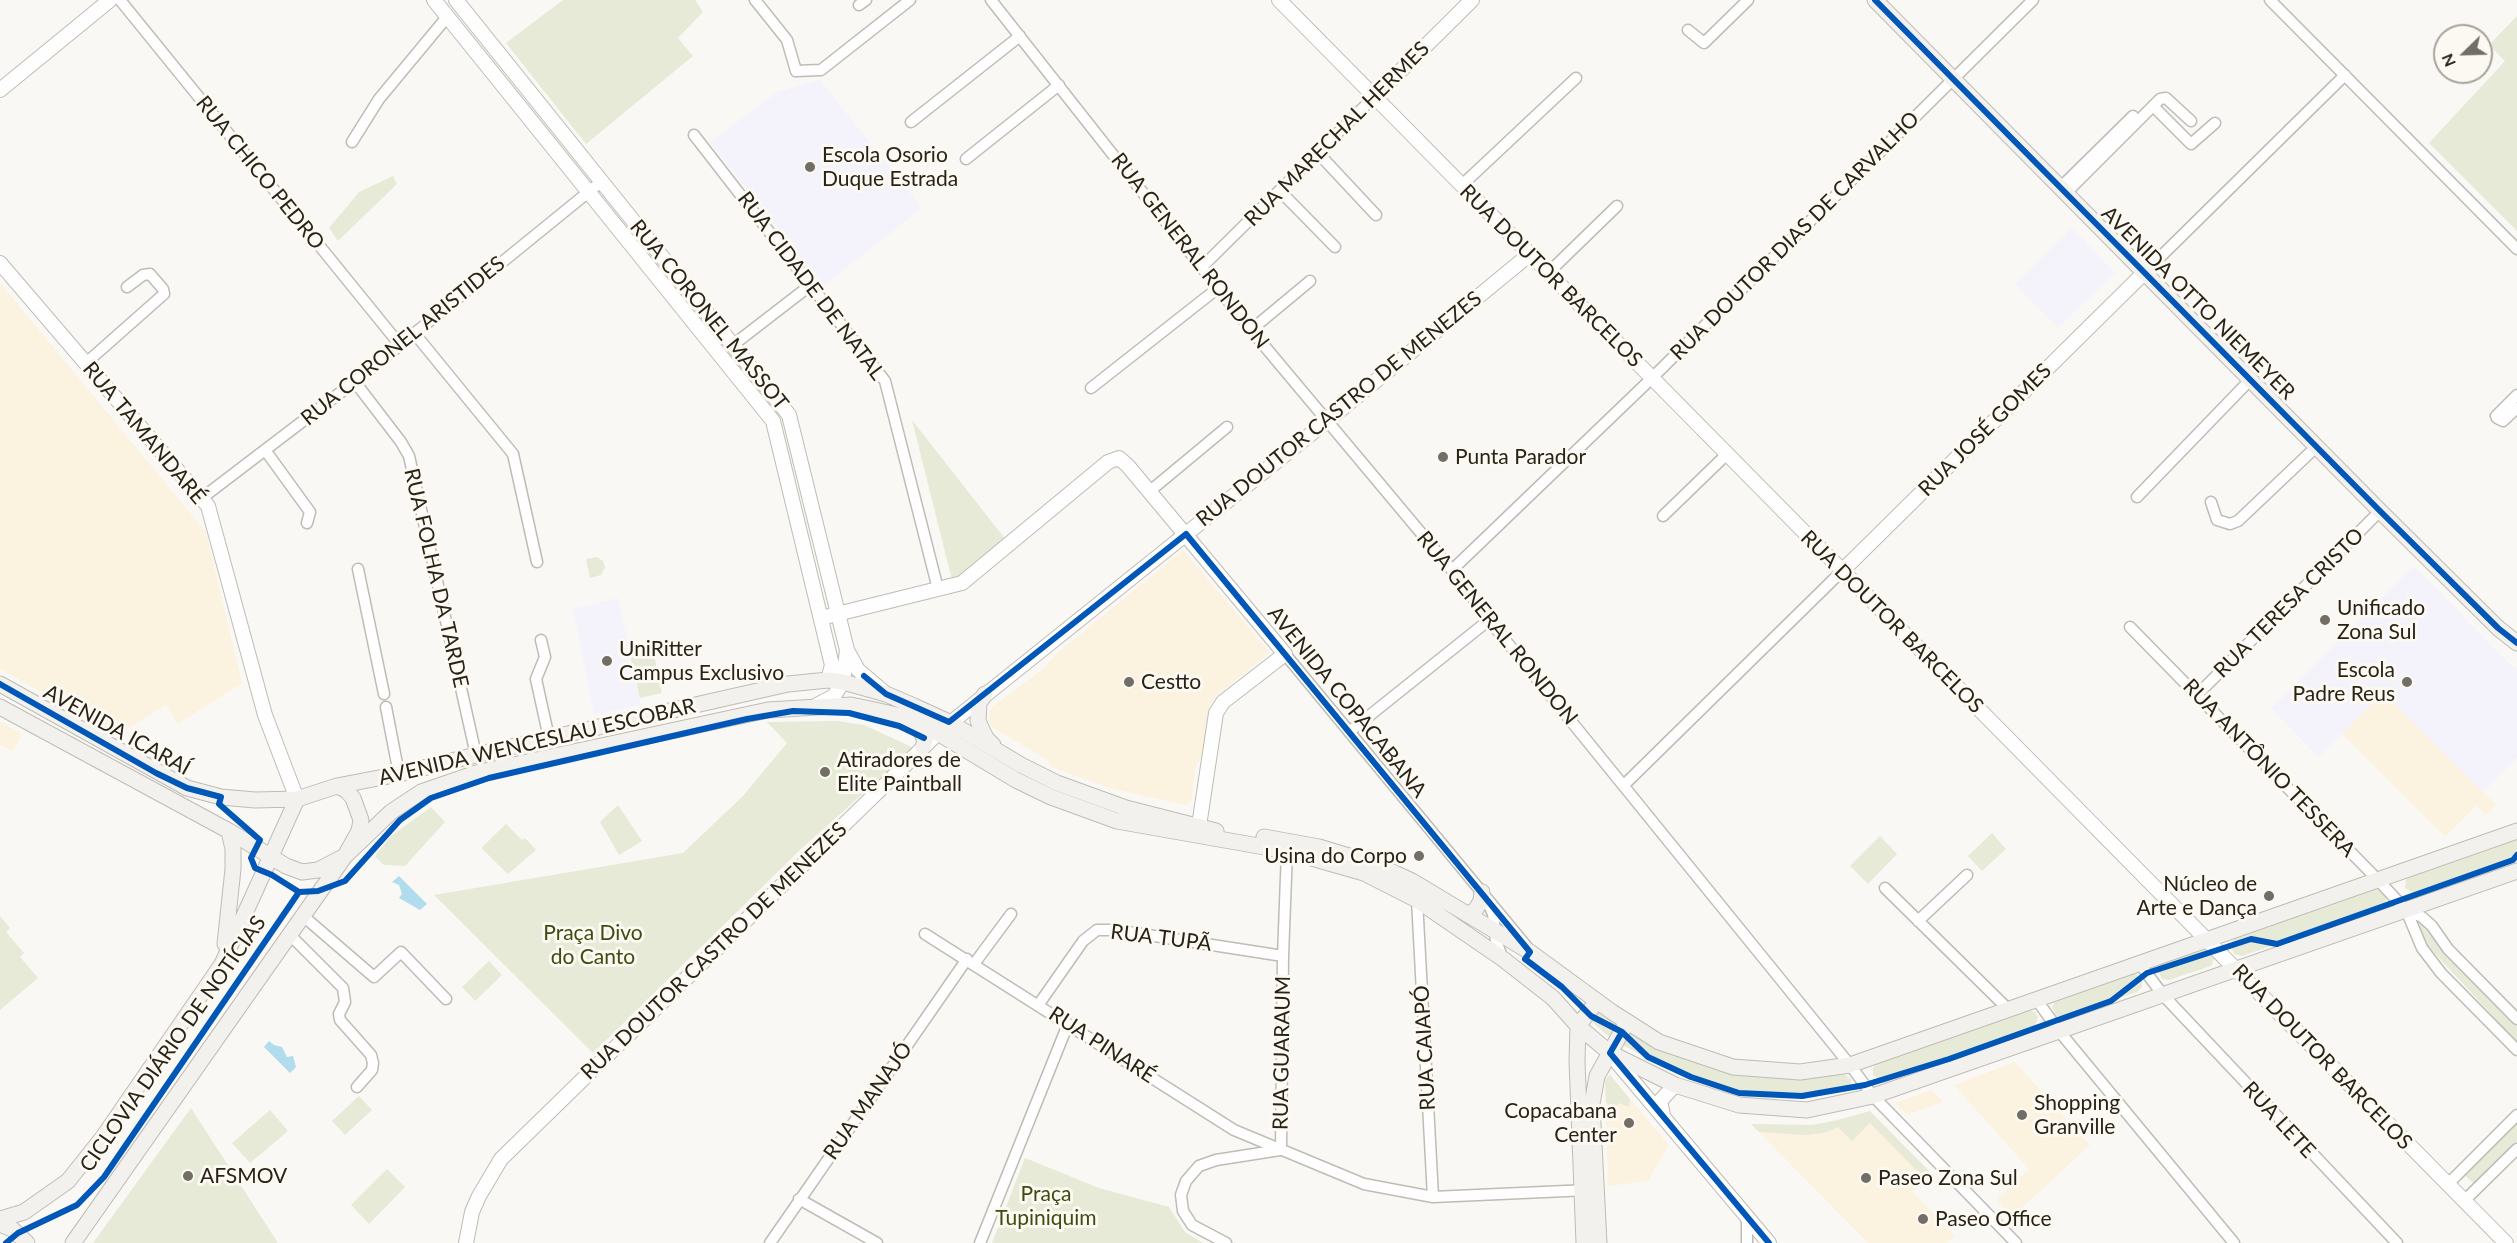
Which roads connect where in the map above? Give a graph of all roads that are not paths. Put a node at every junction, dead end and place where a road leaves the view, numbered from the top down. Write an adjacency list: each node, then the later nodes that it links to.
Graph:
1 (110, 0): 20 (street)
2 (120, 0): 51 (street, RUA CHICO PEDRO)
3 (434, 0): 14 (street, RUA CORONEL MASSOT)
4 (456, 0): 31 (street, RUA CORONEL MASSOT)
5 (755, 0): 6 (street)
6 (910, 0)
7 (991, 0): 16 (street, RUA GENERAL RONDON)
8 (1279, 0): 22 (street, RUA DOUTOR BARCELOS)
9 (1472, 0): 22 (street, RUA MARECHAL HERMES)
10 (1748, 0): 15 (street)
11 (1875, 0): 19 (main road, AVENIDA OTTO NIEMEYER)
12 (2033, 0): 19 (street, RUA DOUTOR DIAS DE CARVALHO)
13 (2270, 0): 17 (street)
14 (447, 17): 28 (street); 35 (street, RUA CORONEL MASSOT)
15 (1689, 30)
16 (1020, 36): 21 (street, RUA GENERAL RONDON); 25 (street)
17 (2345, 75): 39 (street); 44 (street, RUA JOSÉ GOMES)
18 (1576, 78): 32 (street)
19 (1954, 78): 33 (main road, AVENIDA OTTO NIEMEYER); 54 (street, RUA DOUTOR DIAS DE CARVALHO)
20 (2, 84)
21 (1059, 85): 30 (street); 42 (street, RUA GENERAL RONDON)
22 (1375, 96): 29 (street, RUA MARECHAL HERMES); 32 (street, RUA DOUTOR BARCELOS)
23 (2150, 104): 24 (street); 26 (street); 33 (street)
24 (2191, 121)
25 (910, 122)
26 (2215, 123)
27 (694, 135): 46 (street, RUA CIDADE DE NATAL)
28 (352, 142)
29 (1318, 153): 34 (street, RUA MARECHAL HERMES); 37 (street)
30 (966, 159)
31 (602, 181): 35 (street, RUA CORONEL ARISTIDES); 52 (street, RUA CORONEL MASSOT)
32 (1462, 185): 40 (street, RUA DOUTOR BARCELOS)
33 (2063, 190): 44 (main road, AVENIDA OTTO NIEMEYER)
34 (1280, 191): 38 (street); 42 (street, RUA MARECHAL HERMES)
35 (588, 192): 50 (street, RUA CORONEL ARISTIDES); 77 (street, RUA CORONEL MASSOT)
36 (1617, 206): 43 (street)
37 (1376, 215)
38 (1335, 247)
39 (2517, 249)
40 (1530, 254): 43 (street, RUA DOUTOR BARCELOS); 58 (street, RUA DOUTOR CASTRO DE MENEZES)
41 (0, 263): 53 (street, RUA TAMANDARÉ)
42 (1202, 267): 48 (street, RUA GENERAL RONDON)
43 (1548, 273): 54 (street, RUA DOUTOR BARCELOS)
44 (2145, 273): 55 (main road, AVENIDA OTTO NIEMEYER); 74 (street, RUA JOSÉ GOMES)
45 (1310, 281): 49 (street)
46 (812, 284): 52 (street); 75 (street, RUA CIDADE DE NATAL)
47 (127, 287): 53 (street)
48 (1218, 288): 49 (street, RUA GENERAL RONDON); 57 (street)
49 (1251, 330): 58 (street, RUA GENERAL RONDON)
50 (415, 334): 51 (street, RUA CORONEL ARISTIDES); 71 (street)
51 (400, 345): 56 (street, RUA CORONEL ARISTIDES)
52 (733, 345): 76 (street, RUA CORONEL MASSOT)
53 (86, 363): 65 (street, RUA TAMANDARÉ)
54 (1652, 378): 62 (street, RUA DOUTOR BARCELOS); 73 (street, RUA DOUTOR DIAS DE CARVALHO)
55 (2250, 380): 60 (main road, AVENIDA OTTO NIEMEYER); 64 (street)
56 (355, 382): 61 (street, RUA CORONEL ARISTIDES); 101 (street, RUA FOLHA DA TARDE)
57 (1091, 388)
58 (1327, 422): 70 (street, RUA DOUTOR CASTRO DE MENEZES); 73 (street, RUA GENERAL RONDON)
59 (1227, 427): 63 (street)
60 (2316, 447): 66 (street); 67 (main road, AVENIDA OTTO NIEMEYER)
61 (265, 450): 65 (street, RUA CORONEL ARISTIDES); 69 (street)
62 (1727, 454): 68 (street); 74 (street, RUA DOUTOR BARCELOS)
63 (1150, 491): 70 (street, AVENIDA COPACABANA); 75 (street, AVENIDA COPACABANA)
64 (2137, 497)
65 (202, 498): 105 (street, RUA TAMANDARÉ)
66 (2211, 502)
67 (2380, 511): 80 (main road, AVENIDA OTTO NIEMEYER); 91 (street, RUA TERESA CRISTO)
68 (1663, 516)
69 (307, 523)
70 (1185, 534): 85 (street, AVENIDA COPACABANA); 90 (street, RUA DOUTOR CASTRO DE MENEZES)
71 (537, 562)
72 (358, 568): 88 (street)
73 (1452, 570): 78 (street, RUA GENERAL RONDON)
74 (1842, 571): 103 (street, RUA JOSÉ GOMES); 127 (street, RUA DOUTOR BARCELOS)
75 (938, 589): 76 (street)
76 (838, 613): 77 (street); 83 (street, RUA CORONEL MASSOT)
77 (821, 618): 86 (street, RUA CORONEL MASSOT)
78 (1489, 620): 97 (street); 103 (street, RUA GENERAL RONDON)
79 (2130, 627): 91 (street, RUA ANTÔNIO TESSERA)
80 (2498, 628): 82 (main road, AVENIDA OTTO NIEMEYER); 84 (main road, AVENIDA OTTO NIEMEYER)
81 (542, 640): 98 (street)
82 (2517, 643)
83 (847, 650): 86 (street, RUA CORONEL MASSOT); 89 (street)
84 (2517, 653)
85 (1285, 654): 97 (street, AVENIDA COPACABANA); 106 (street)
86 (835, 681): 89 (main road, AVENIDA WENCESLAU ESCOBAR); 92 (street); 98 (main road, AVENIDA WENCESLAU ESCOBAR)
87 (0, 684): 105 (main road, AVENIDA ICARAÍ)
88 (384, 694)
89 (886, 694): 96 (main road, AVENIDA WENCESLAU ESCOBAR)
90 (985, 694): 96 (street, RUA DOUTOR CASTRO DE MENEZES); 100 (main road)
91 (2198, 695): 115 (street, RUA ANTÔNIO TESSERA)
92 (817, 705): 95 (main road, AVENIDA WENCESLAU ESCOBAR); 112 (main road, AVENIDA WENCESLAU ESCOBAR)
93 (0, 707): 107 (main road, AVENIDA ICARAÍ)
94 (386, 707): 102 (street)
95 (905, 717): 96 (main road, AVENIDA WENCESLAU ESCOBAR); 99 (main road)
96 (943, 728): 99 (street, RUA DOUTOR CASTRO DE MENEZES); 100 (main road, AVENIDA WENCESLAU ESCOBAR); 109 (main road, AVENIDA WENCESLAU ESCOBAR)
97 (1349, 732): 117 (street, AVENIDA COPACABANA)
98 (549, 738): 101 (main road, AVENIDA WENCESLAU ESCOBAR)
99 (924, 747): 167 (street, RUA DOUTOR CASTRO DE MENEZES)
100 (999, 752): 106 (main road, AVENIDA WENCESLAU ESCOBAR)
101 (476, 755): 102 (main road, AVENIDA WENCESLAU ESCOBAR)
102 (399, 774): 104 (main road, AVENIDA WENCESLAU ESCOBAR)
103 (1624, 785): 148 (street, RUA GENERAL RONDON)
104 (337, 786): 105 (main road, AVENIDA WENCESLAU ESCOBAR); 112 (main road)
105 (297, 798): 111 (main road)
106 (1199, 826): 109 (main road); 121 (main road, AVENIDA WENCESLAU ESCOBAR)
107 (228, 831): 111 (main road, AVENIDA ICARAÍ); 133 (main road)
108 (2517, 831): 115 (main road, AVENIDA WENCESLAU ESCOBAR)
109 (1174, 833): 110 (main road, AVENIDA WENCESLAU ESCOBAR)
110 (1287, 851): 118 (main road, AVENIDA WENCESLAU ESCOBAR); 129 (street, RUA GUARAUM)
111 (271, 856): 112 (main road); 133 (main road)
112 (345, 856): 122 (main road)
113 (2517, 871): 119 (main road, AVENIDA WENCESLAU ESCOBAR)
114 (1967, 875): 123 (street)
115 (2378, 880): 119 (street, RUA ANTÔNIO TESSERA); 127 (main road, AVENIDA WENCESLAU ESCOBAR)
116 (1885, 888): 123 (street)
117 (1482, 892): 121 (main road); 124 (street, AVENIDA COPACABANA); 128 (street, AVENIDA COPACABANA)
118 (1417, 900): 130 (main road, AVENIDA WENCESLAU ESCOBAR); 159 (street, RUA CAIAPÓ)
119 (2406, 910): 134 (main road, AVENIDA WENCESLAU ESCOBAR); 141 (street); 146 (street)
120 (1011, 914): 131 (street, RUA MANAJÓ)
121 (1470, 914): 124 (main road, AVENIDA WENCESLAU ESCOBAR)
122 (302, 915): 125 (main road); 136 (street)
123 (1918, 921): 140 (street)
124 (1496, 929): 128 (main road, AVENIDA WENCESLAU ESCOBAR); 130 (street, AVENIDA COPACABANA)
125 (289, 934): 150 (street); 165 (main road)
126 (925, 934): 131 (street, RUA PINARÉ)
127 (2208, 939): 132 (main road, AVENIDA WENCESLAU ESCOBAR); 134 (street, RUA DOUTOR BARCELOS)
128 (1530, 951): 138 (main road, AVENIDA WENCESLAU ESCOBAR)
129 (1283, 956): 139 (street, RUA TUPÃ); 155 (street, RUA GUARAUM)
130 (1503, 959): 144 (main road, AVENIDA WENCESLAU ESCOBAR)
131 (970, 962): 139 (street, RUA PINARÉ); 160 (street, RUA MANAJÓ)
132 (2139, 963): 135 (street, RUA LETE); 137 (main road, AVENIDA WENCESLAU ESCOBAR)
133 (222, 964): 163 (main road)
134 (2236, 969): 135 (main road, AVENIDA WENCESLAU ESCOBAR); 157 (street, RUA DOUTOR BARCELOS)
135 (2163, 995): 145 (main road, AVENIDA WENCESLAU ESCOBAR); 178 (street, RUA LETE)
136 (446, 999)
137 (2036, 999): 140 (main road, AVENIDA WENCESLAU ESCOBAR); 145 (street)
138 (1597, 1001): 142 (main road, AVENIDA WENCESLAU ESCOBAR); 144 (main road)
139 (1039, 1004): 143 (street, RUA PINARÉ)
140 (2008, 1009): 148 (main road, AVENIDA WENCESLAU ESCOBAR)
141 (2517, 1019)
142 (1627, 1022): 147 (main road); 148 (main road, AVENIDA WENCESLAU ESCOBAR)
143 (1068, 1024): 155 (street, RUA PINARÉ); 170 (street)
144 (1578, 1026): 147 (main road, AVENIDA WENCESLAU ESCOBAR); 152 (main road)
145 (2059, 1031): 151 (main road, AVENIDA WENCESLAU ESCOBAR); 177 (street)
146 (2517, 1050)
147 (1610, 1053): 149 (main road, AVENIDA WENCESLAU ESCOBAR); 152 (main road); 153 (street)
148 (1850, 1065): 151 (street, RUA GENERAL RONDON)
149 (1675, 1084): 151 (main road, AVENIDA WENCESLAU ESCOBAR); 153 (street)
150 (357, 1087)
151 (1873, 1096): 176 (street, RUA GENERAL RONDON)
152 (1586, 1104): 158 (main road)
153 (1663, 1115): 162 (street)
154 (2517, 1115): 157 (street)
155 (1281, 1149): 159 (street, RUA GUARAUM); 171 (street)
156 (2517, 1149): 161 (street)
157 (2447, 1185): 161 (street, RUA DOUTOR BARCELOS)
158 (1590, 1190): 159 (street, RUA GUARAUM); 172 (main road); 173 (main road)
159 (1433, 1197)
160 (799, 1199): 168 (street, RUA MANAJÓ); 169 (street)
161 (2464, 1201): 179 (street, RUA DOUTOR BARCELOS)
162 (1748, 1217): 174 (street); 175 (street)
163 (0, 1219)
164 (0, 1224): 166 (main road)
165 (76, 1242)
166 (27, 1243)
167 (466, 1243)
168 (770, 1243)
169 (877, 1243)
170 (980, 1243)
171 (1226, 1243)
172 (1584, 1243)
173 (1599, 1243)
174 (1748, 1243)
175 (1769, 1243)
176 (2016, 1243)
177 (2234, 1243)
178 (2397, 1243)
179 (2506, 1243)

